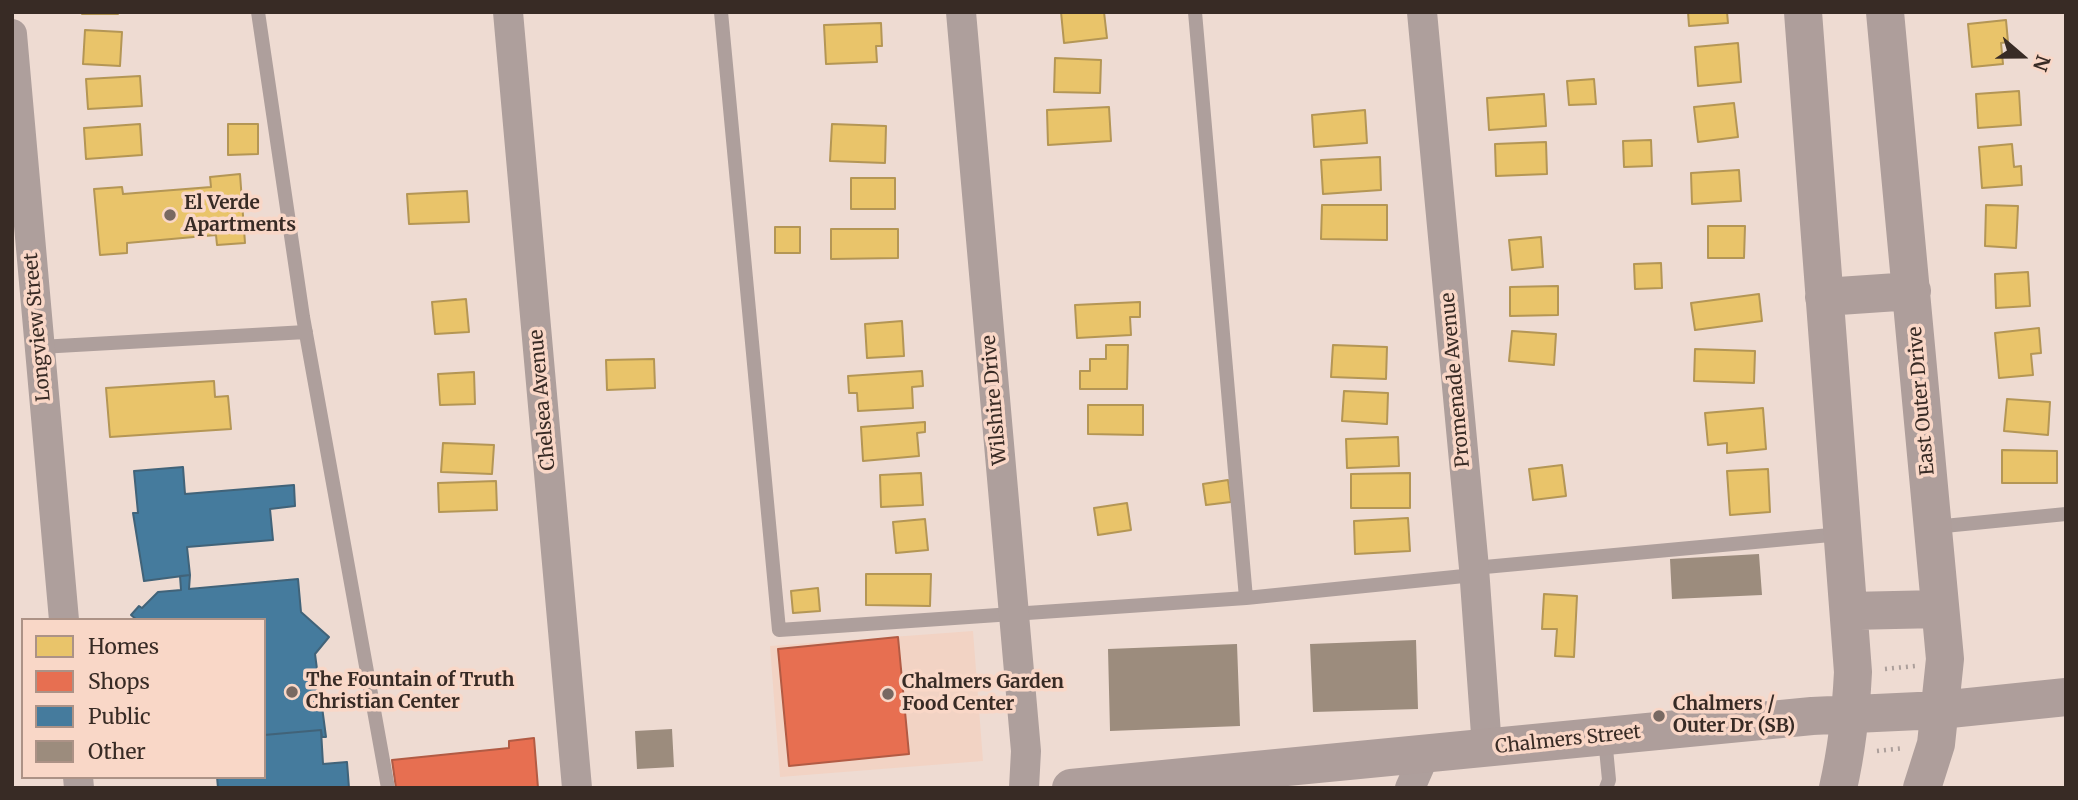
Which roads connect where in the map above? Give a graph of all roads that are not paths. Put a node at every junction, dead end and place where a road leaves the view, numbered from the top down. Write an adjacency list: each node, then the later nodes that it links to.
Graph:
1 (258, 12): 12 (lane)
2 (508, 12): 30 (street, Chelsea Avenue)
3 (721, 12): 21 (lane)
4 (961, 12): 21 (street, Wilshire Drive)
5 (1195, 12): 18 (lane)
6 (1422, 12): 17 (street, Promenade Avenue)
7 (1803, 12): 11 (street)
8 (1885, 12): 10 (street, East Outer Drive)
9 (12, 34): 13 (street, Longview Street)
10 (1912, 291): 11 (street); 15 (street, East Outer Drive)
11 (1824, 296): 16 (street)
12 (306, 332): 13 (lane); 29 (lane)
13 (40, 347): 22 (street, Longview Street)
14 (2066, 514): 15 (lane)
15 (1933, 527): 19 (street, East Outer Drive)
16 (1843, 534): 17 (lane); 20 (street)
17 (1474, 572): 18 (lane); 27 (street, Promenade Avenue)
18 (1246, 598): 21 (lane)
19 (1940, 609): 20 (street); 24 (street, East Outer Drive)
20 (1849, 611): 25 (street)
21 (1013, 613): 31 (street, Wilshire Drive)
22 (64, 618)
23 (2066, 698): 24 (street, Chalmers Street)
24 (1940, 710): 25 (street, Chalmers Street); 35 (street, East Outer Drive)
25 (1851, 714): 26 (street, Chalmers Street); 34 (street)
26 (1604, 737): 27 (street, Chalmers Street); 33 (lane)
27 (1487, 748): 28 (street, Chalmers Street)
28 (1417, 771): 32 (street, Chalmers Street)
29 (388, 788)
30 (577, 788)
31 (1024, 788)
32 (1072, 788)
33 (1606, 788)
34 (1838, 788)
35 (1922, 788)

